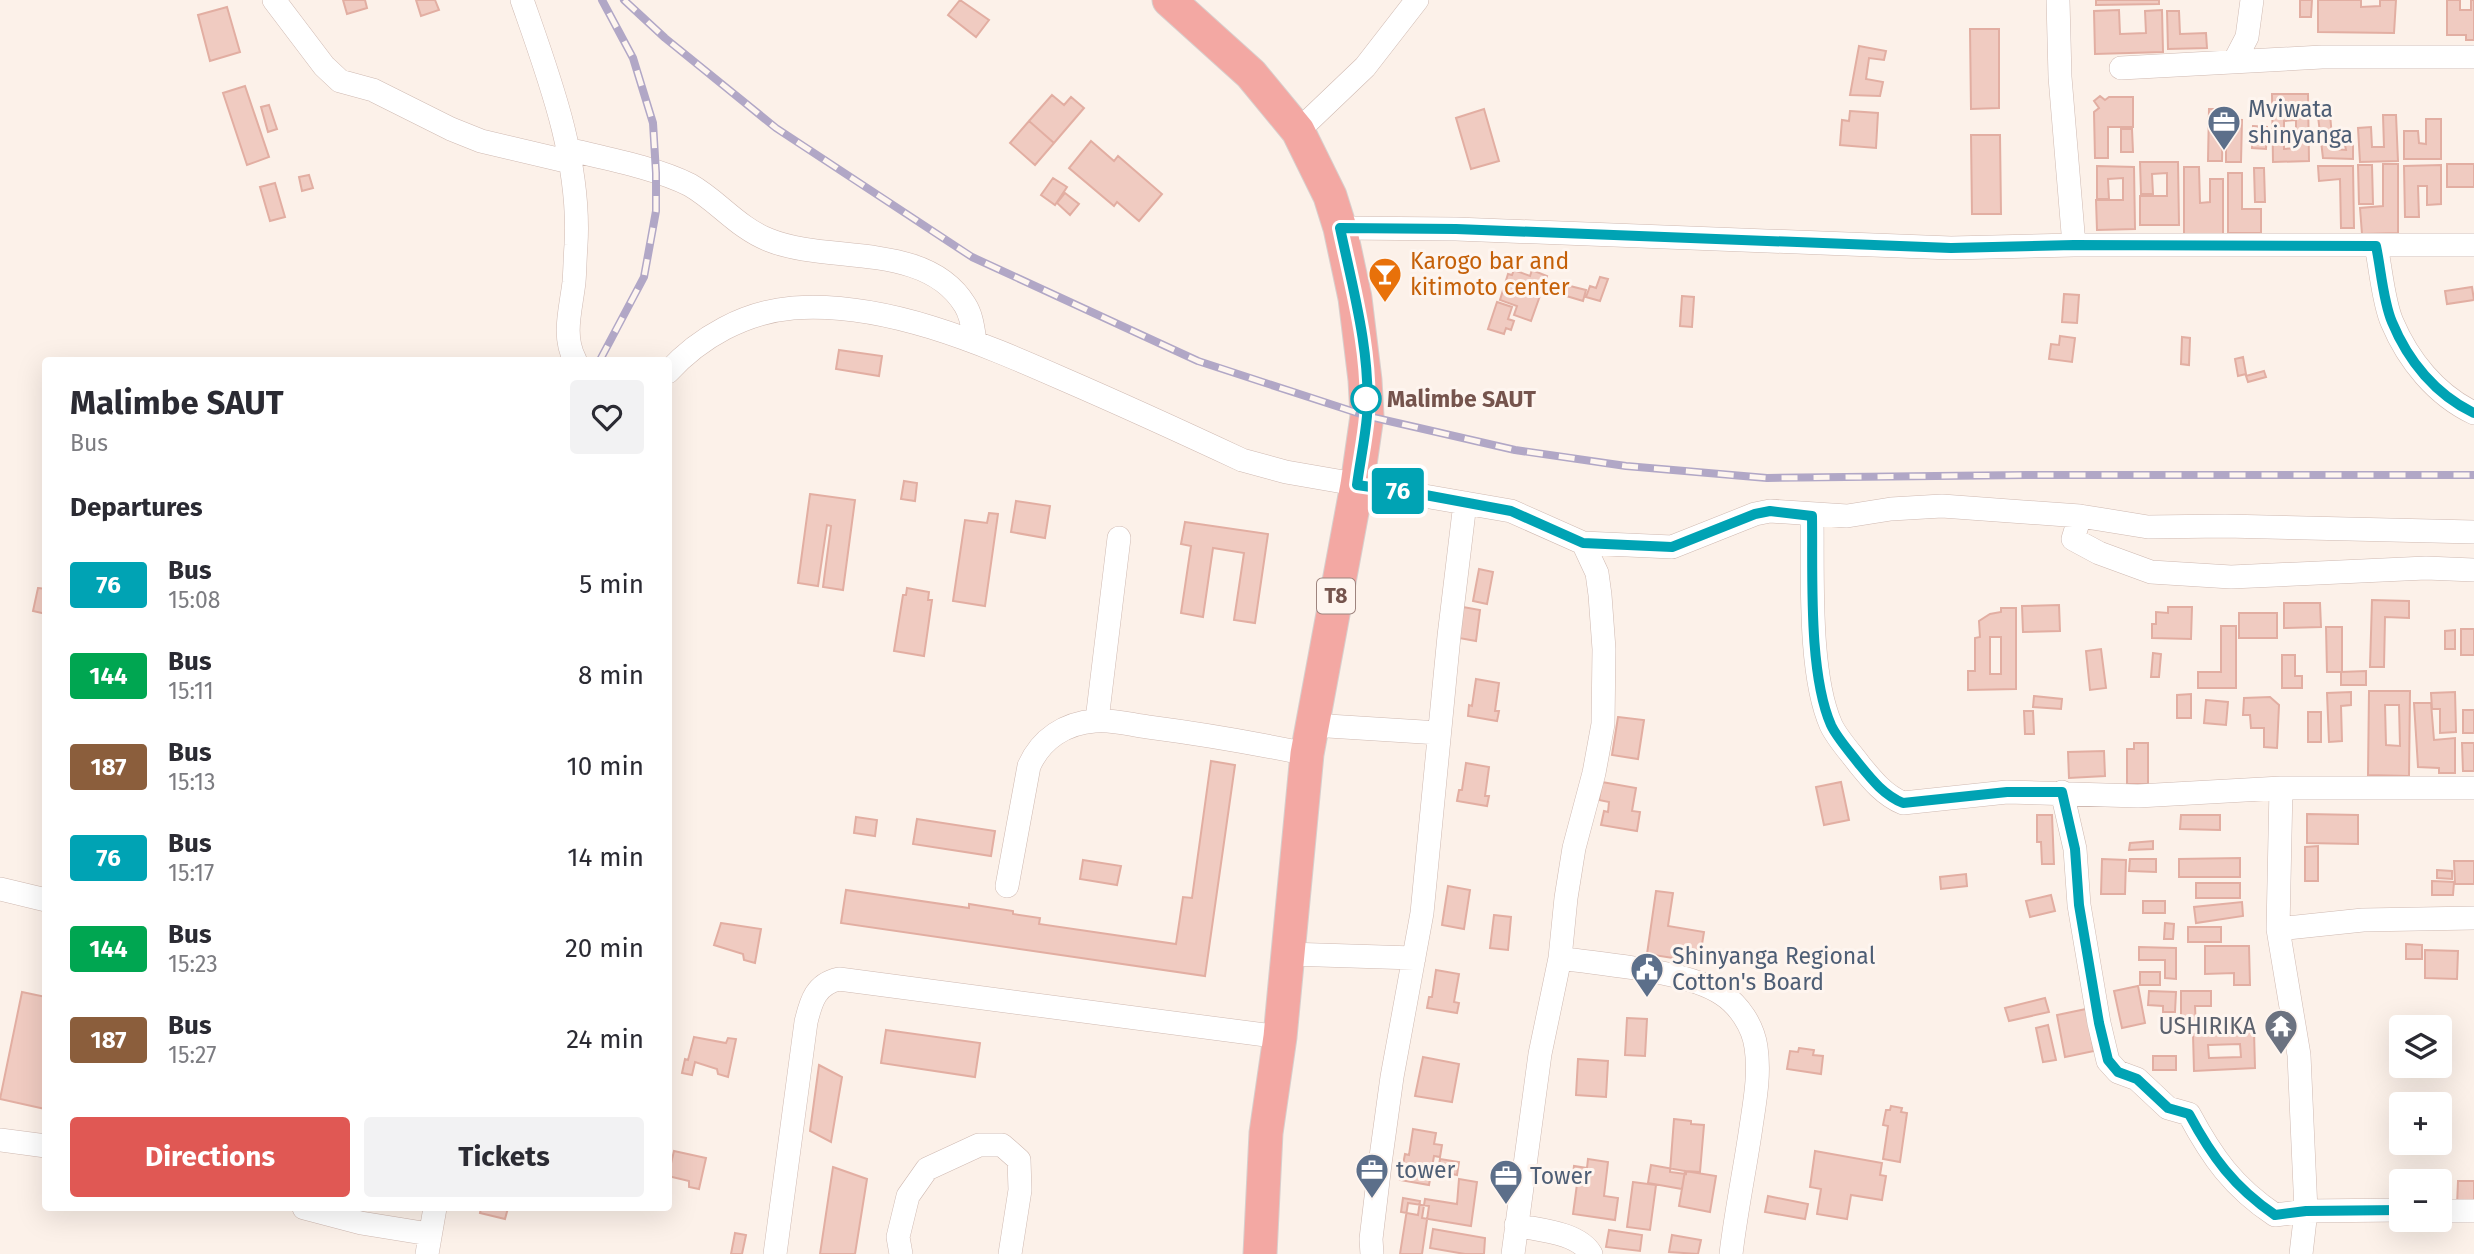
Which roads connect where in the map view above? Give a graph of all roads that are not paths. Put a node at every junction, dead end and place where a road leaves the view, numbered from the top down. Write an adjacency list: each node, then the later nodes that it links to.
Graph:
1 (274, 0): 11 (street)
2 (522, 0): 11 (street)
3 (1417, 0): 10 (street)
4 (2058, 0): 13 (street)
5 (2252, 0): 8 (street)
6 (1172, 1): 10 (highway, T8)
7 (2474, 57): 8 (street)
8 (2234, 62): 9 (street)
9 (2121, 68)
10 (1298, 131): 12 (highway, T8)
11 (568, 155): 16 (street); 17 (street)
12 (1340, 228): 13 (street); 20 (highway, T8)
13 (2074, 245): 15 (street)
14 (2474, 245): 15 (street)
15 (2376, 246): 19 (street)
16 (975, 341): 18 (street); 20 (street)
17 (573, 357)
18 (672, 368)
19 (2474, 413)
20 (1357, 485): 21 (street); 30 (highway, T8)
21 (1465, 503): 26 (street); 29 (street)
22 (1812, 516): 23 (street); 26 (street); 33 (street)
23 (2080, 516): 24 (street); 27 (street)
24 (2474, 532)
25 (1119, 538): 28 (street)
26 (1583, 543): 41 (street)
27 (2474, 570)
28 (1097, 720): 30 (street); 34 (street)
29 (1439, 733): 30 (street); 40 (street)
30 (1309, 739): 39 (highway, T8)
31 (2281, 788): 32 (street); 33 (street); 38 (street)
32 (2474, 788)
33 (2062, 792): 48 (street)
34 (1007, 886)
35 (0, 889): 36 (street)
36 (42, 899)
37 (2474, 918): 38 (street)
38 (2278, 929): 48 (street)
39 (1288, 954): 40 (street); 42 (highway, T8)
40 (1414, 958): 58 (street)
41 (1560, 958): 52 (street); 61 (street)
42 (1280, 1037): 54 (street); 57 (highway, T8)
43 (0, 1140): 44 (street)
44 (42, 1145)
45 (2389, 1210): 48 (street)
46 (329, 1211): 51 (street)
47 (434, 1211): 53 (street)
48 (2306, 1211): 62 (street)
49 (2452, 1211): 50 (street)
50 (2474, 1212)
51 (363, 1215): 53 (street)
52 (1516, 1225): 59 (street); 60 (street)
53 (428, 1244)
54 (775, 1254)
55 (901, 1254): 56 (street)
56 (1010, 1254)
57 (1260, 1254)
58 (1372, 1254)
59 (1513, 1254)
60 (1591, 1254)
61 (1731, 1254)
62 (2301, 1254)

